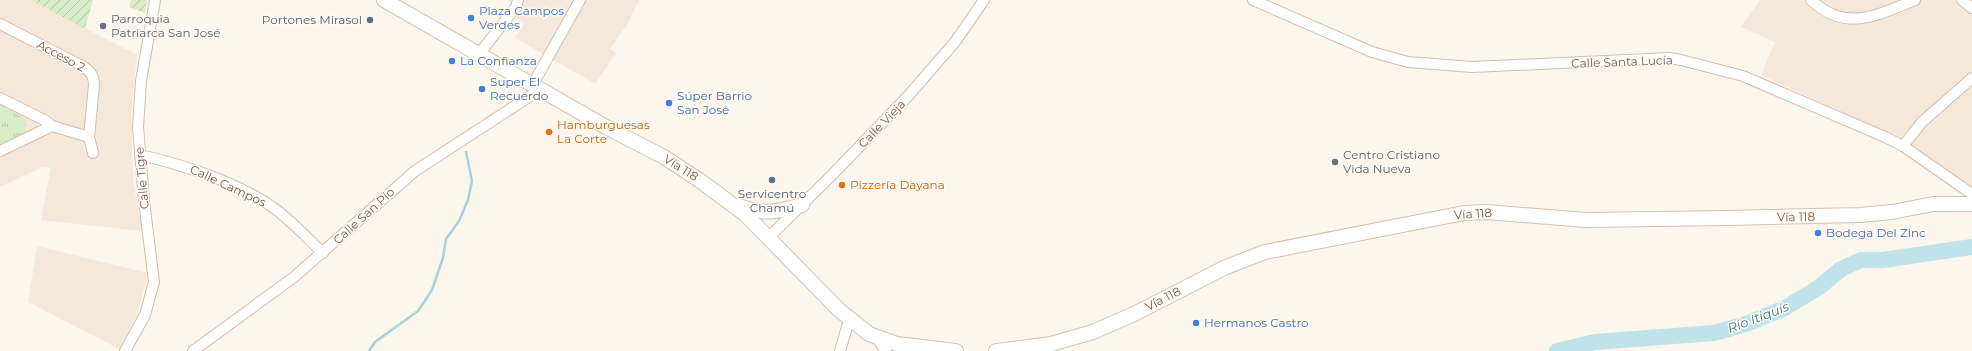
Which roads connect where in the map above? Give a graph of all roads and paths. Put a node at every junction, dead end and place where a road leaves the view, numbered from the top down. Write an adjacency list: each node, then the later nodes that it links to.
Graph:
1 (155, 0): 21 (street, Calle Tigre)
2 (384, 0): 12 (main road, Vía 118)
3 (518, 0): 12 (street)
4 (580, 0): 14 (street)
5 (984, 0): 27 (street, Calle Vieja)
6 (1253, 0): 18 (street, Calle Santa Lucía)
7 (1811, 0): 8 (street)
8 (1915, 0)
9 (1962, 0): 10 (street)
10 (1972, 8)
11 (0, 24): 17 (street, Acceso 2)
12 (479, 54): 14 (main road, Vía 118)
13 (1972, 78): 18 (street)
14 (537, 86): 25 (main road, Vía 118); 29 (street, Calle San Pío)
15 (0, 98): 16 (street)
16 (52, 126): 17 (street); 19 (street)
17 (89, 137): 20 (street, Acceso 2)
18 (1902, 146): 22 (street, Calle Santa Lucía)
19 (0, 151)
20 (93, 153)
21 (140, 155): 29 (street, Calle Campos); 32 (street, Calle Tigre)
22 (1960, 185): 23 (street, Calle Santa Lucía); 24 (street)
23 (1972, 194)
24 (1950, 203): 26 (main road, Vía 118); 37 (main road, Vía 118)
25 (734, 204): 27 (main road); 28 (main road, Vía 118)
26 (1972, 204)
27 (802, 205): 28 (street, Calle Vieja)
28 (768, 238): 30 (main road, Vía 118)
29 (323, 253): 33 (street, Calle San Pío)
30 (849, 320): 31 (main road, Vía 118); 34 (street)
31 (876, 337): 35 (street); 36 (main road, Vía 118)
32 (125, 351)
33 (194, 351)
34 (840, 351)
35 (886, 351)
36 (956, 351)
37 (996, 351)

